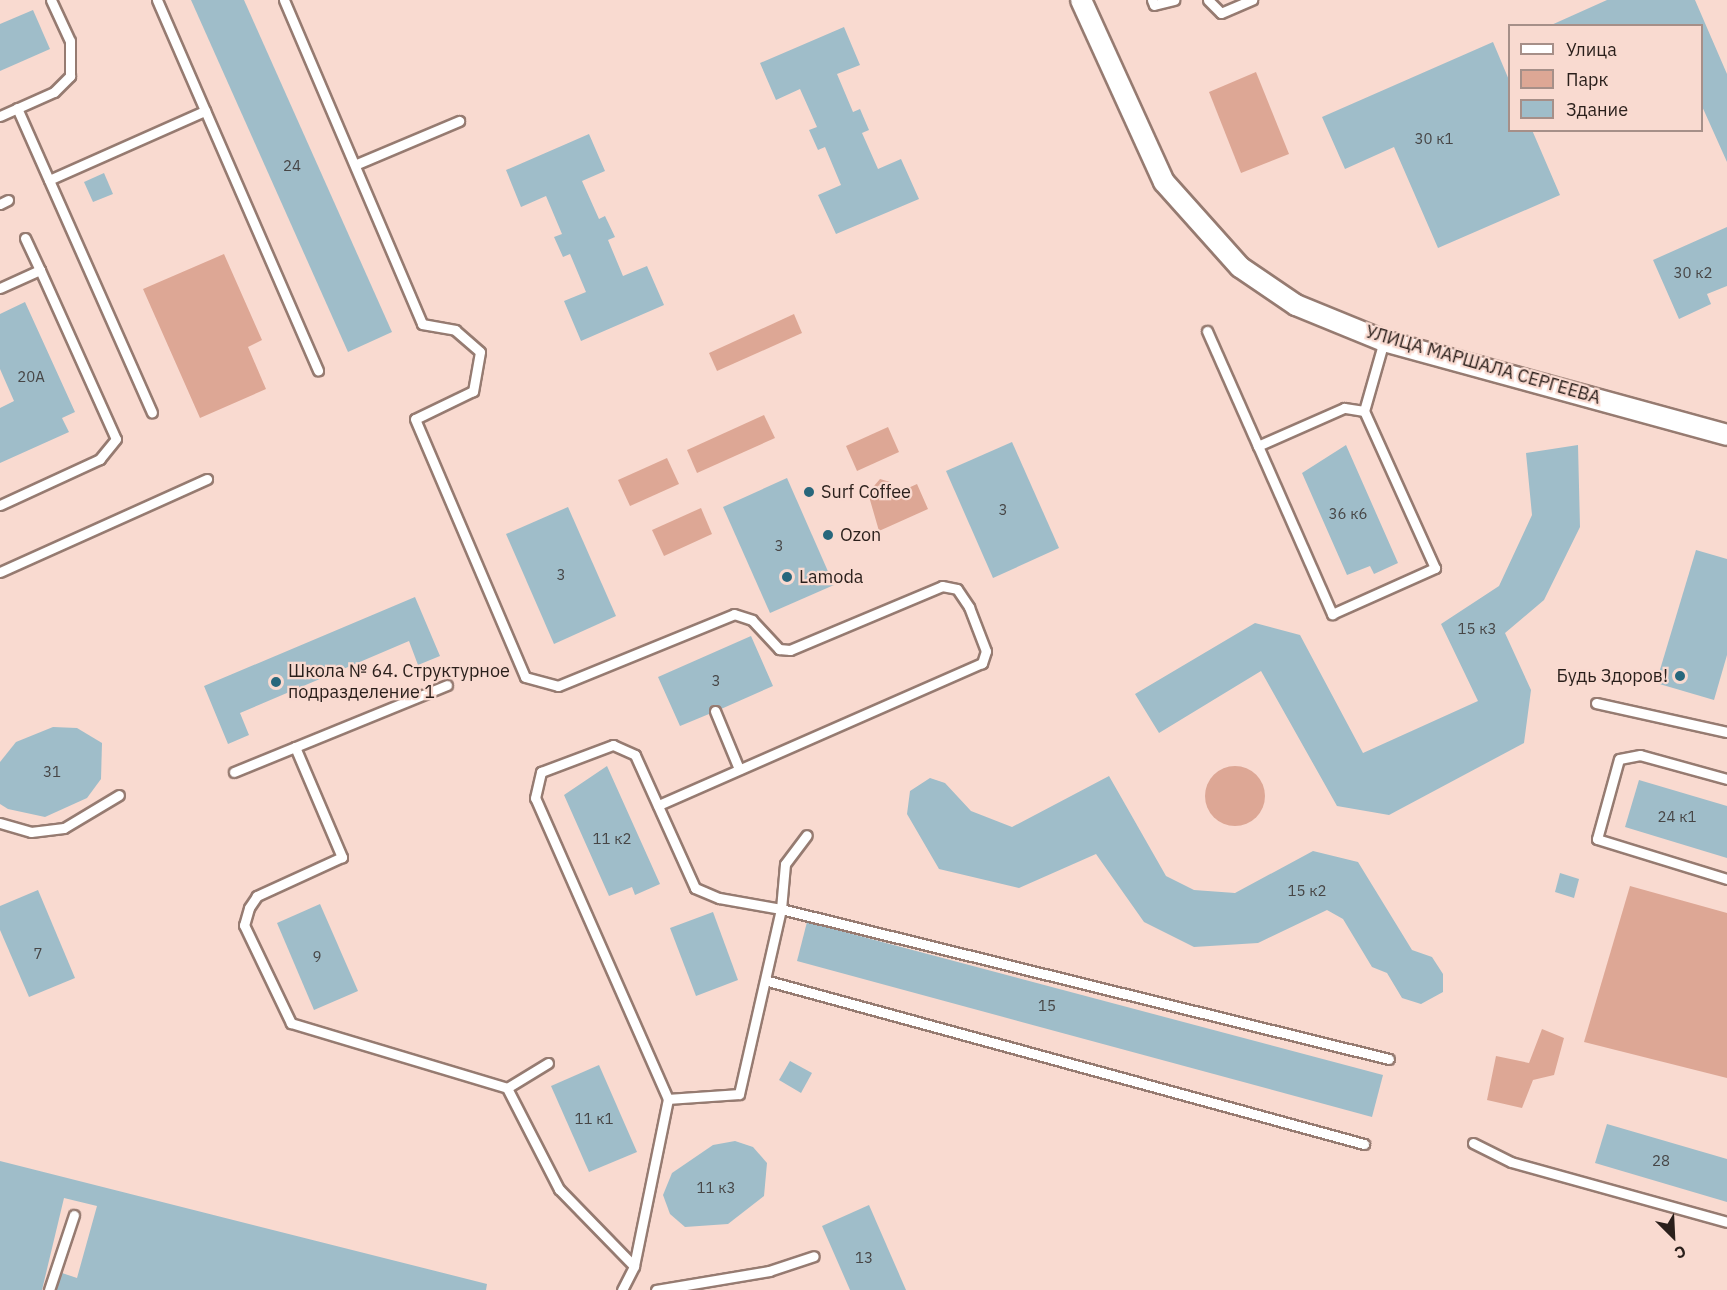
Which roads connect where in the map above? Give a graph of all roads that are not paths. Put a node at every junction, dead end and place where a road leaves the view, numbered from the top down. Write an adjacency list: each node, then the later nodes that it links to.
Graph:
1 (51, 0): 9 (lane)
2 (157, 0): 10 (lane)
3 (284, 0): 13 (lane)
4 (1081, 0): 19 (street, УЛИЦА МАРШАЛА СЕРГЕЕВА)
5 (1152, 0): 6 (lane)
6 (1174, 0)
7 (1208, 0): 8 (lane)
8 (1252, 0)
9 (17, 108): 11 (lane); 14 (lane)
10 (205, 111): 14 (lane); 20 (lane)
11 (0, 116)
12 (459, 121): 13 (lane)
13 (357, 164): 33 (lane)
14 (49, 180): 22 (lane)
15 (25, 238): 16 (lane)
16 (40, 270): 17 (lane); 26 (lane)
17 (0, 288)
18 (1207, 331): 24 (lane)
19 (1384, 341): 21 (lane); 23 (street, УЛИЦА МАРШАЛА СЕРГЕЕВА)
20 (318, 371)
21 (1364, 411): 24 (lane); 24 (lane)
22 (152, 412)
23 (1727, 435)
24 (1258, 446)
25 (207, 479): 27 (lane)
26 (0, 505)
27 (0, 572)
28 (447, 685): 32 (lane)
29 (1596, 703): 31 (lane)
30 (715, 711): 33 (lane)
31 (1727, 732)
32 (295, 747): 34 (lane); 45 (lane)
33 (739, 768): 37 (lane)
34 (234, 772)
35 (1727, 779): 40 (lane)
36 (119, 795): 38 (lane)
37 (658, 805): 41 (lane); 46 (lane)
38 (0, 823)
39 (807, 835): 41 (lane)
40 (1727, 879)
41 (780, 909): 42 (lane); 43 (lane)
42 (768, 981): 46 (lane); 48 (lane)
43 (1389, 1059)
44 (548, 1063): 45 (lane)
45 (507, 1088): 52 (lane)
46 (668, 1099): 52 (lane)
47 (1473, 1143): 50 (lane)
48 (1364, 1144)
49 (74, 1215): 53 (lane)
50 (1727, 1222)
51 (814, 1256): 55 (lane)
52 (634, 1266): 54 (lane)
53 (49, 1290)
54 (622, 1290)
55 (656, 1290)

